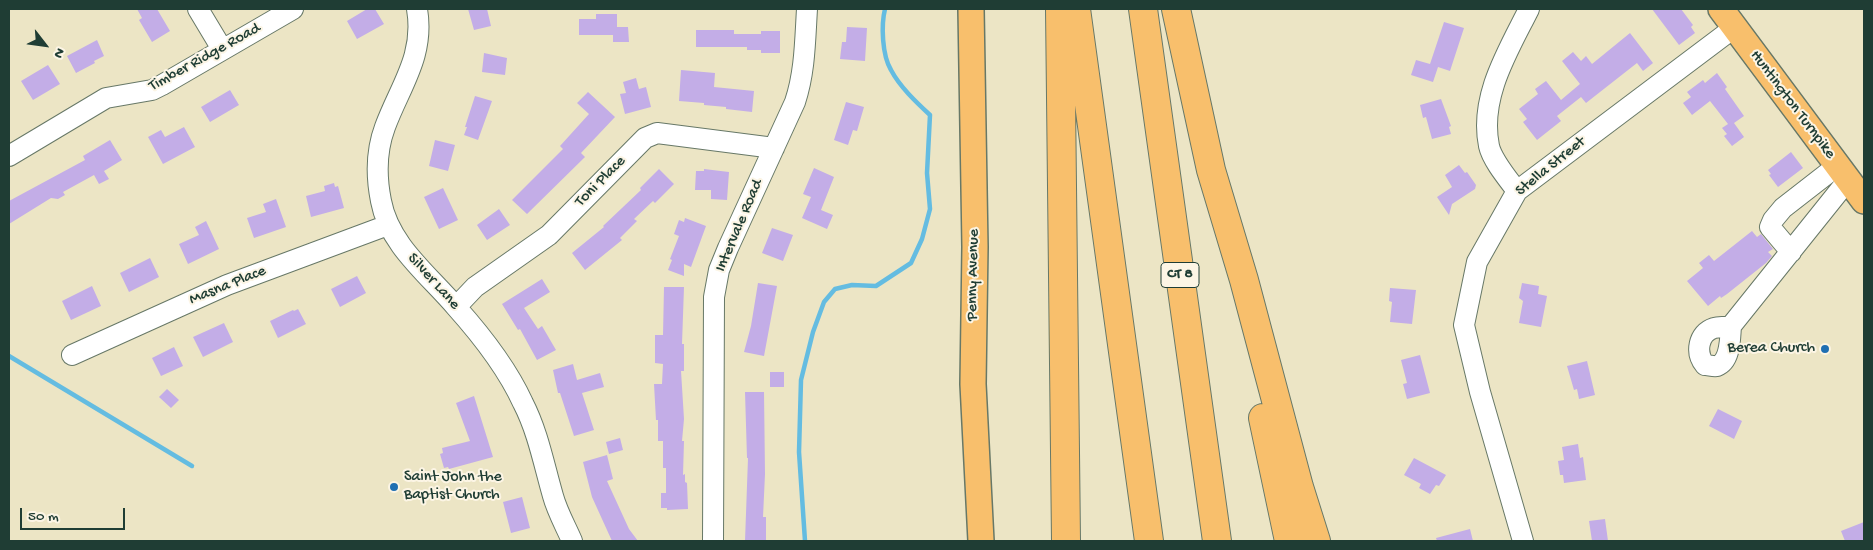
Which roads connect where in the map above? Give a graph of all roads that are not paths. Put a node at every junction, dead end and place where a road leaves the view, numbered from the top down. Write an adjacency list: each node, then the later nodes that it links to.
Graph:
1 (198, 9): 12 (street)
2 (293, 9): 12 (street, Timber Ridge Road)
3 (417, 9): 19 (street, Silver Lane)
4 (807, 9): 13 (street, Intervale Road)
5 (971, 9): 26 (main road, Penny Avenue)
6 (1060, 9): 27 (highway)
7 (1076, 9): 28 (highway)
8 (1143, 9): 29 (highway, CT 8)
9 (1176, 9): 15 (highway)
10 (1529, 9): 17 (street)
11 (1728, 18): 16 (main road, Huntington Turnpike); 17 (street, Stella Street)
12 (222, 49): 14 (street, Timber Ridge Road)
13 (774, 148): 21 (street, Toni Place); 25 (street, Intervale Road)
14 (9, 156)
15 (1211, 170): 30 (highway); 31 (highway)
16 (1842, 173): 18 (main road, Huntington Turnpike); 20 (street); 20 (street)
17 (1517, 191): 32 (street, Stella Street)
18 (1864, 200)
19 (388, 225): 21 (street, Silver Lane); 23 (street, Masna Place)
20 (1791, 252): 22 (street)
21 (456, 307): 24 (street, Silver Lane)
22 (1731, 326)
23 (72, 356)
24 (572, 541)
25 (713, 541)
26 (980, 541)
27 (1066, 541)
28 (1149, 541)
29 (1217, 541)
30 (1289, 541)
31 (1316, 541)
32 (1523, 541)

